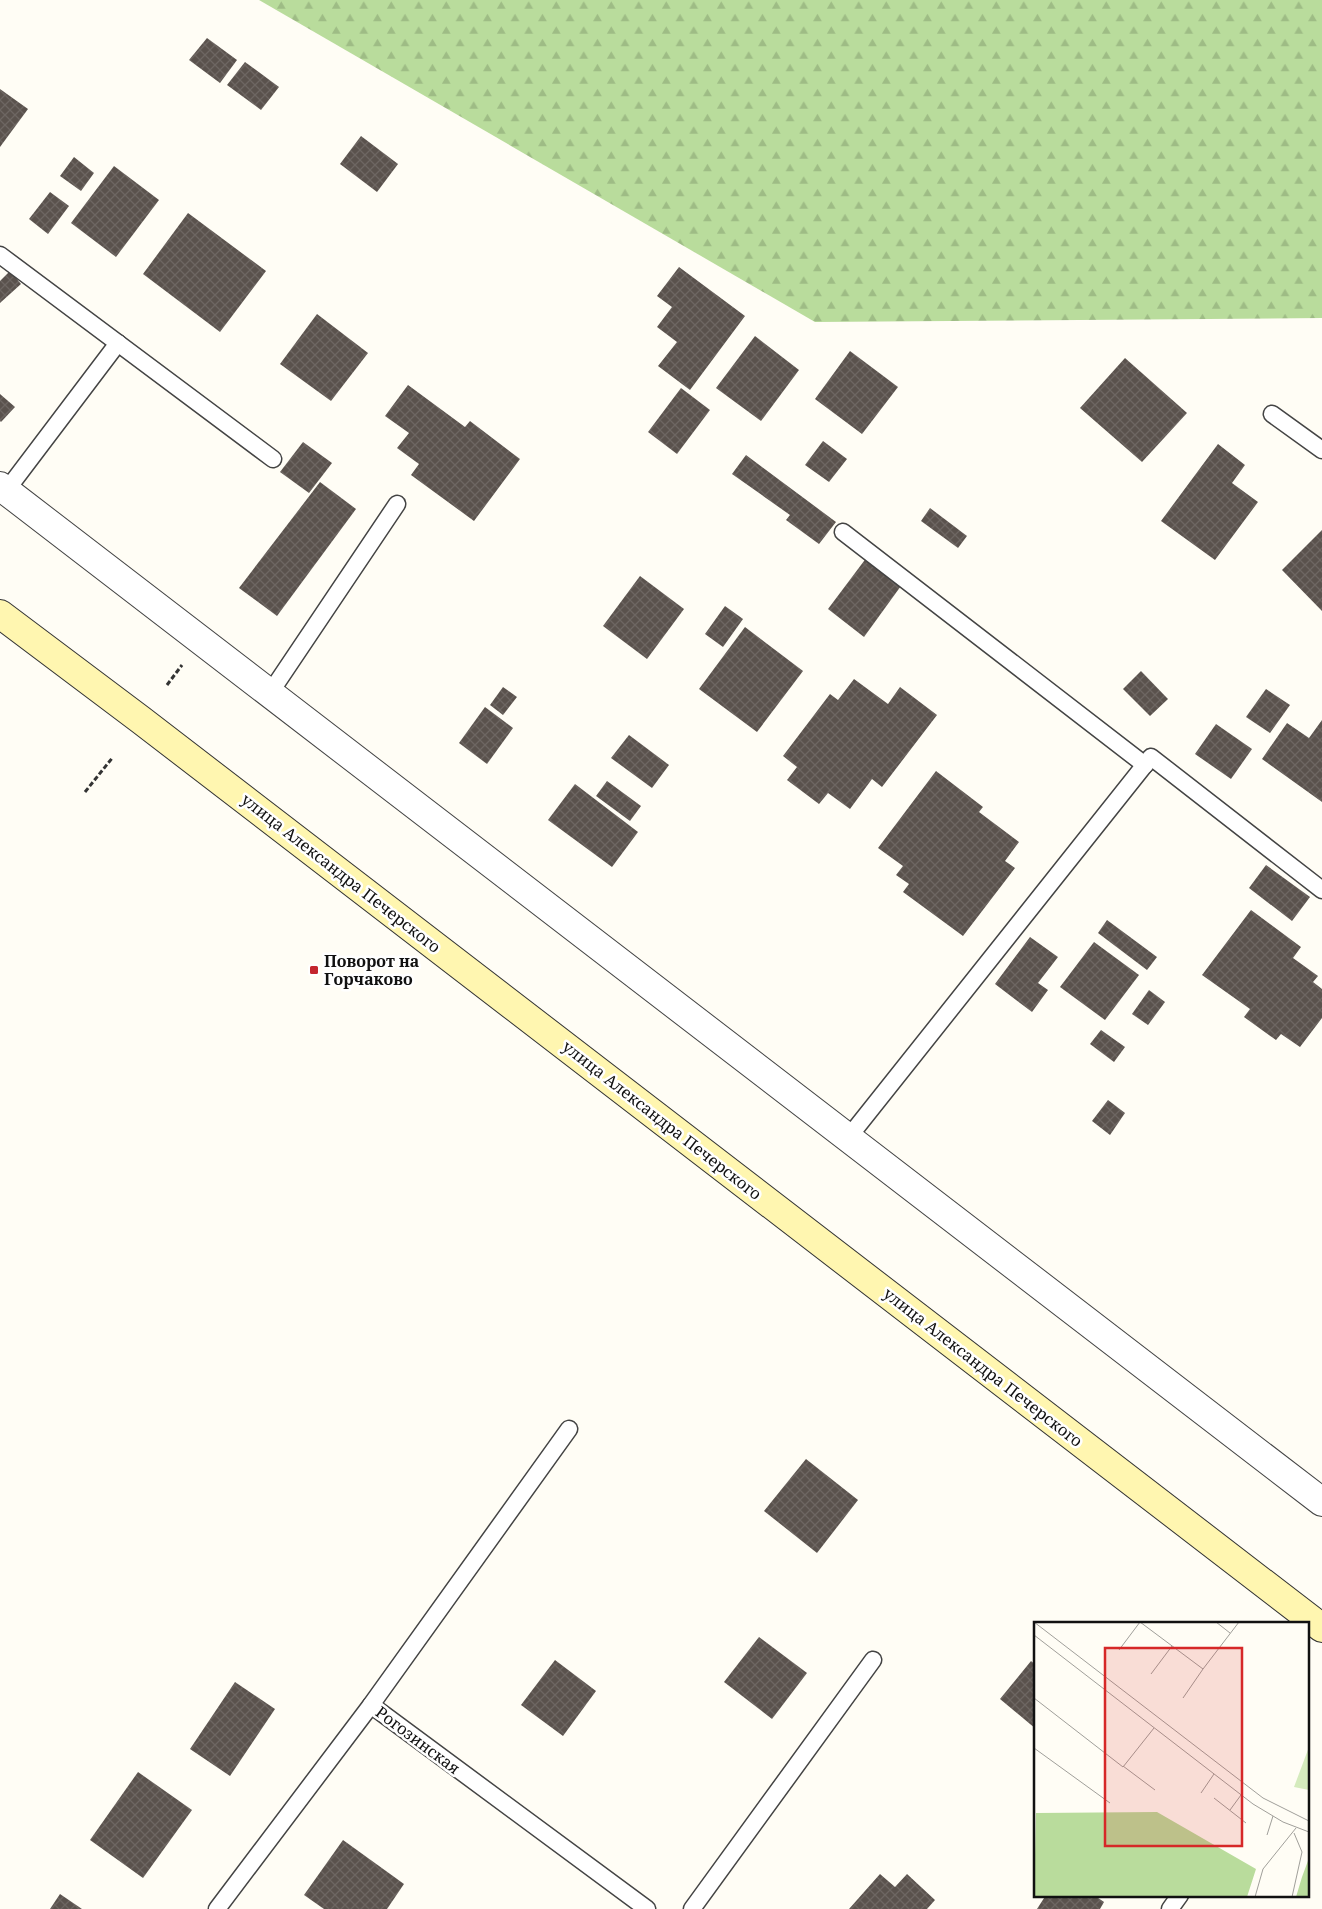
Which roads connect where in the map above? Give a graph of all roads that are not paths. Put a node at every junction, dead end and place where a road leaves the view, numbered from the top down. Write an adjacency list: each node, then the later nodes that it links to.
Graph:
1 (0, 255): 2 (lane)
2 (118, 343): 5 (lane); 6 (lane)
3 (1272, 414): 4 (lane)
4 (1322, 450)
5 (273, 459)
6 (3, 488): 10 (street)
7 (397, 504): 10 (lane)
8 (843, 532): 11 (lane)
9 (0, 614): 16 (main road, улица Александра Печерского)
10 (270, 693): 13 (street)
11 (1145, 765): 12 (lane); 13 (lane)
12 (1322, 890)
13 (848, 1138): 15 (street)
14 (569, 1429): 18 (lane)
15 (1322, 1502)
16 (1322, 1628)
17 (873, 1660): 22 (lane)
18 (371, 1705): 20 (lane, Рогозинская); 21 (lane, Рогозинская)
19 (1179, 1896): 23 (lane)
20 (217, 1909)
21 (647, 1909)
22 (692, 1909)
23 (1170, 1909)

